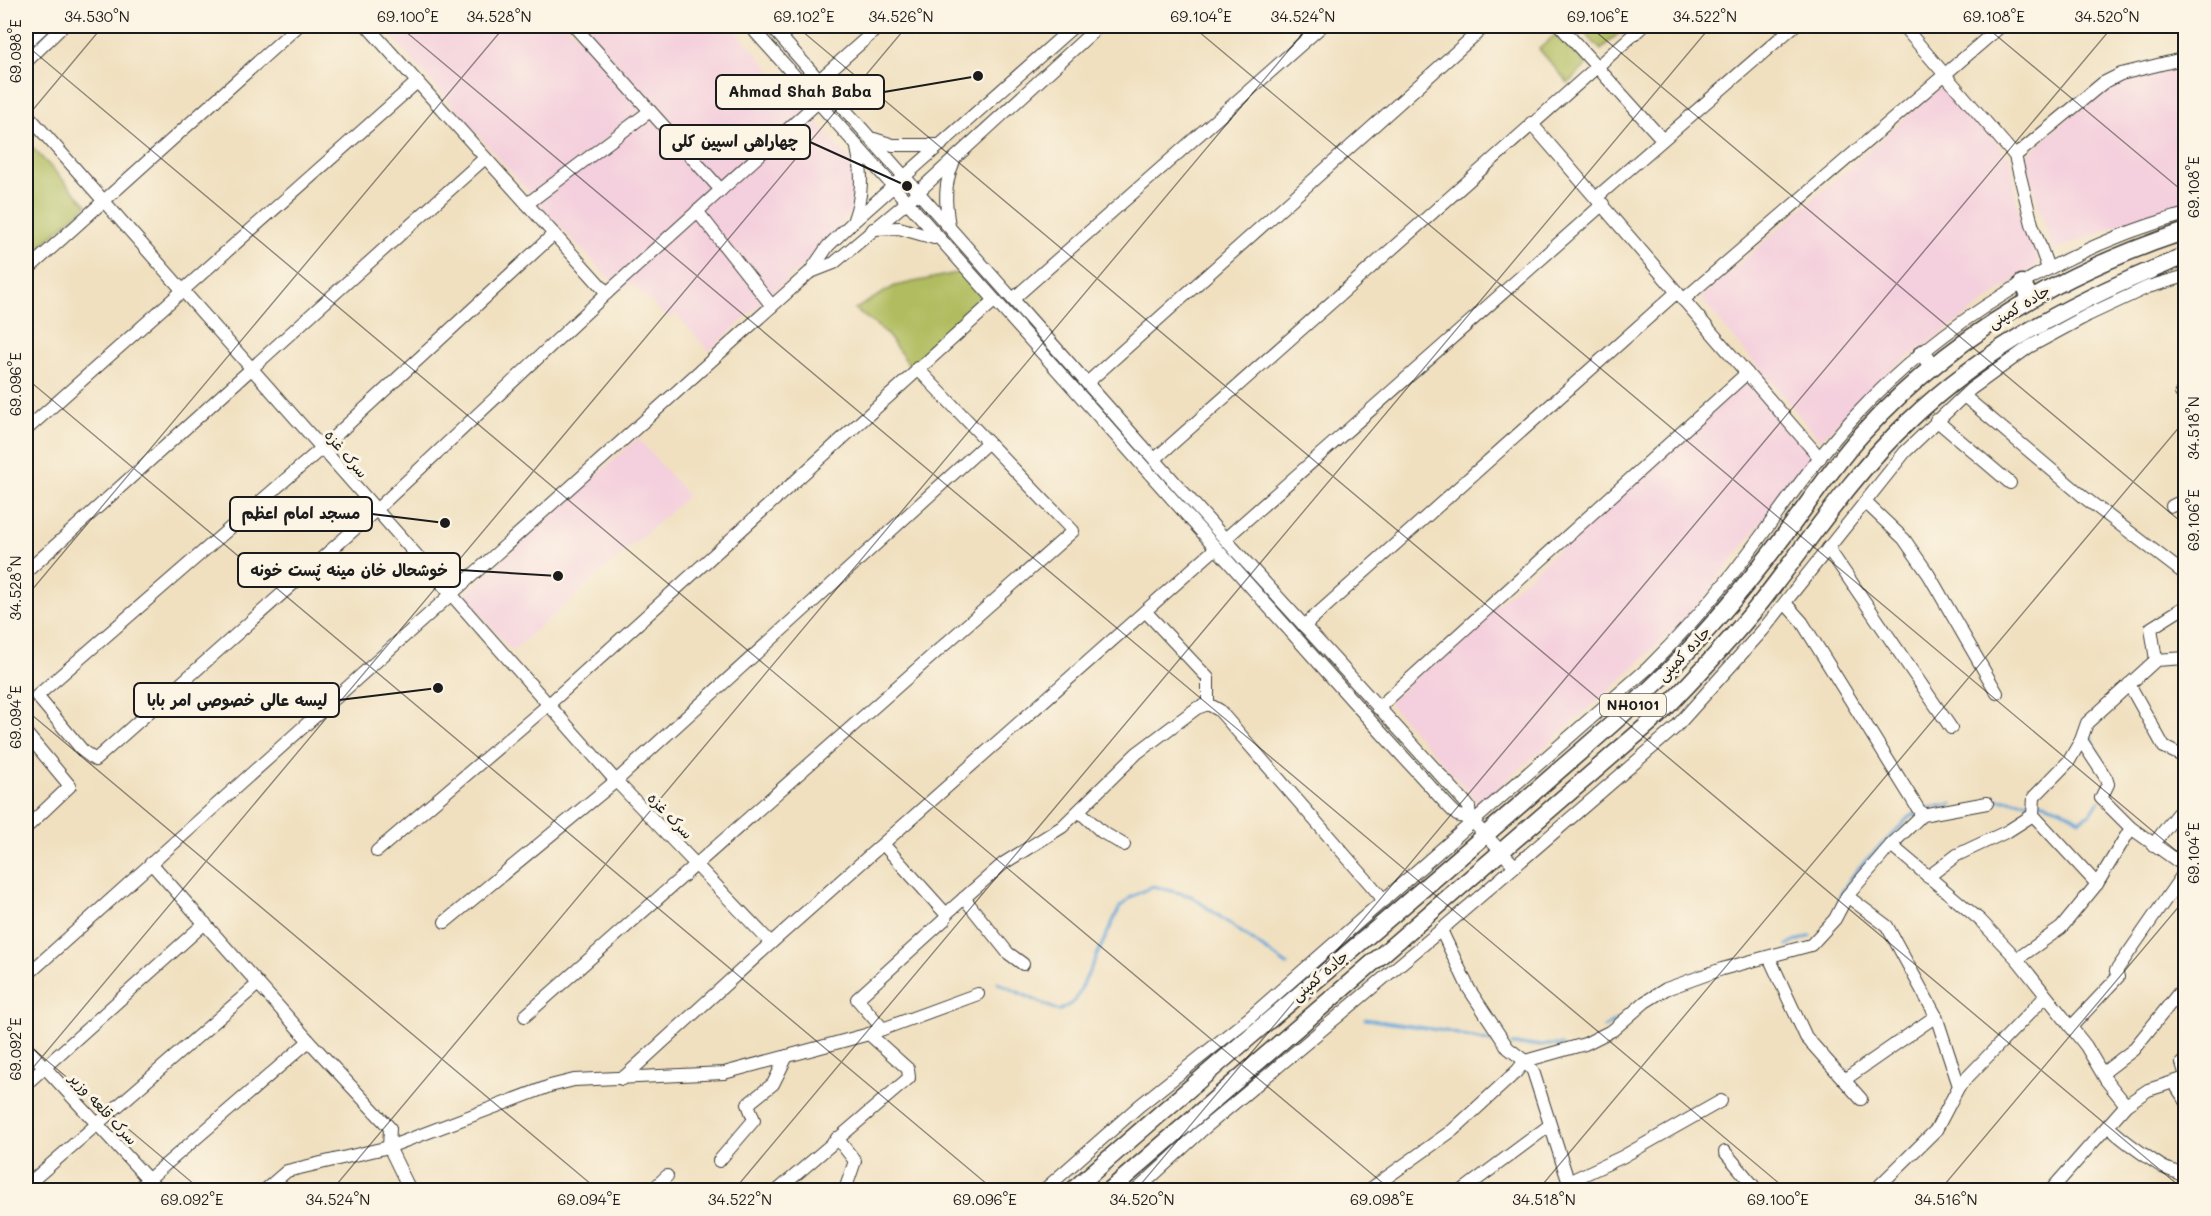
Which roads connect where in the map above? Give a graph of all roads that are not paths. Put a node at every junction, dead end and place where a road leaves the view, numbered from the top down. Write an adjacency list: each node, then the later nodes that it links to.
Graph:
1 (42, 26): 18 (main road)
2 (63, 26): 20 (street)
3 (297, 26): 41 (street)
4 (367, 26): 24 (street)
5 (574, 26): 26 (street)
6 (750, 26): 25 (street)
7 (771, 26): 23 (street)
8 (880, 26): 23 (street)
9 (1074, 26): 32 (street)
10 (1099, 26): 34 (street)
11 (1322, 26): 61 (street)
12 (1485, 26): 69 (street)
13 (1560, 26): 21 (street)
14 (1643, 26): 21 (street)
15 (1794, 26): 30 (street)
16 (1903, 26): 22 (street)
17 (2001, 26): 22 (street)
18 (26, 41)
19 (2186, 58): 33 (street)
20 (26, 62)
21 (1596, 66): 28 (street); 30 (street)
22 (1944, 73): 33 (street); 60 (street)
23 (819, 80): 29 (street)
24 (417, 82): 35 (street); 58 (street)
25 (818, 102): 31 (street); 38 (street)
26 (650, 111): 38 (street); 43 (street)
27 (26, 113): 41 (street, سرک غزه)
28 (1531, 123): 40 (street); 76 (street)
29 (874, 139): 32 (street); 36 (street)
30 (1662, 140): 40 (street)
31 (856, 144): 37 (street); 46 (street)
32 (941, 145): 36 (street)
33 (2015, 156): 53 (street)
34 (955, 157): 39 (street); 47 (street)
35 (485, 158): 43 (street); 67 (street)
36 (904, 176): 37 (street); 39 (street)
37 (893, 186): 42 (street); 46 (street)
38 (721, 190): 44 (street)
39 (918, 192): 42 (street); 47 (street)
40 (1600, 201): 60 (street); 84 (street)
41 (103, 202): 54 (street); 58 (street, سرک غزه)
42 (907, 202): 48 (street); 51 (street)
43 (527, 204): 50 (street)
44 (698, 211): 59 (street); 64 (street)
45 (2186, 214): 53 (street)
46 (852, 223): 55 (street)
47 (949, 226): 61 (street)
48 (873, 229): 51 (street); 55 (street)
49 (2186, 231): 62 (highway, جاده کمپنی / NH0101)
50 (554, 234): 59 (street); 74 (street)
51 (941, 241): 63 (street)
52 (2186, 256): 121 (highway, جاده کمپنی / NH0101)
53 (2048, 268): 57 (street)
54 (26, 271)
55 (810, 272): 64 (street)
56 (2186, 276): 70 (street)
57 (2022, 283): 62 (highway); 65 (street)
58 (180, 291): 67 (street, سرک غزه); 72 (street)
59 (607, 293): 83 (street)
60 (1680, 296): 68 (street); 95 (street)
61 (1013, 298): 69 (street)
62 (2031, 298): 65 (highway, جاده کمپنی / NH0101)
63 (994, 301): 66 (street); 79 (street)
64 (772, 306): 89 (street)
65 (1927, 359): 75 (street); 113 (highway, جاده کمپنی / NH0101)
66 (917, 368): 73 (street); 101 (street)
67 (252, 369): 74 (street, سرک غزه); 87 (street)
68 (1747, 373): 75 (street); 102 (street)
69 (1087, 383): 76 (street)
70 (1964, 396): 71 (street); 88 (street)
71 (1936, 420): 78 (street); 81 (street)
72 (26, 430)
73 (987, 442): 107 (street); 123 (street)
74 (322, 448): 83 (street, سرک غزه); 83 (street)
75 (1820, 458): 113 (street)
76 (1155, 459): 77 (street)
77 (1173, 480): 79 (street); 84 (street)
78 (2010, 483)
79 (1162, 490): 86 (street)
80 (2186, 500): 82 (street)
81 (1865, 502): 85 (street); 99 (street)
82 (2172, 506)
83 (375, 511): 89 (street, سرک غزه)
84 (1225, 539): 90 (street)
85 (1828, 548): 91 (street); 103 (street)
86 (1215, 549): 93 (street); 94 (street)
87 (26, 572)
88 (2186, 575)
89 (451, 596): 101 (street, سرک غزه); 122 (street)
90 (1283, 603): 94 (street); 95 (street)
91 (1785, 603): 109 (street); 124 (street)
92 (2186, 606): 97 (street)
93 (1145, 611): 100 (street); 116 (street)
94 (1273, 613): 113 (street)
95 (1304, 626): 102 (street)
96 (2186, 658): 97 (street)
97 (2156, 660): 98 (street)
98 (2129, 684): 105 (street); 106 (street)
99 (1996, 693)
100 (1208, 704): 110 (street); 130 (street)
101 (548, 705): 107 (street, سرک غزه); 120 (street)
102 (1378, 708): 113 (street)
103 (1951, 728)
104 (26, 733): 114 (street)
105 (2081, 740): 112 (street); 115 (street)
106 (2186, 758)
107 (616, 781): 123 (street, سرک غزه); 132 (street)
108 (1987, 803): 109 (street)
109 (1918, 810): 118 (street)
110 (1079, 811): 117 (street); 129 (street)
111 (2186, 813): 119 (street)
112 (2033, 815): 126 (street); 127 (street)
113 (1477, 825): 121 (street); 130 (street); 187 (highway, جاده کمپنی / NH0101)
114 (26, 828)
115 (2131, 828): 119 (street); 127 (street)
116 (883, 844): 131 (street); 135 (street)
117 (1124, 845)
118 (1891, 845): 126 (street); 128 (street)
119 (2153, 845): 125 (street)
120 (378, 851)
121 (1501, 851): 124 (street); 188 (highway, جاده کمپنی / NH0101)
122 (151, 863): 133 (street); 139 (street)
123 (696, 865): 135 (street, سرک غزه); 144 (street)
124 (1515, 866): 134 (street)
125 (2186, 868): 146 (street)
126 (1928, 877): 137 (street)
127 (2097, 884): 137 (street)
128 (1847, 896): 136 (street); 145 (street)
129 (964, 898): 131 (street); 138 (street)
130 (1384, 900): 186 (street)
131 (946, 914): 147 (street)
132 (445, 922)
133 (205, 923): 140 (street); 154 (street)
134 (1441, 930): 153 (street); 189 (street)
135 (771, 943): 156 (street)
136 (1769, 957): 153 (street); 158 (street)
137 (2017, 959): 143 (street)
138 (1023, 964)
139 (26, 976)
140 (258, 984): 149 (street); 165 (street)
141 (2186, 984): 155 (street)
142 (978, 994): 147 (street)
143 (2045, 997): 146 (street); 160 (street)
144 (525, 1016)
145 (1936, 1016): 158 (street); 160 (street)
146 (2071, 1027): 155 (street)
147 (883, 1029): 148 (street)
148 (869, 1034): 151 (street); 168 (street)
149 (309, 1041): 169 (street); 173 (street)
150 (26, 1047): 154 (street, سرک قلعه وزیر)
151 (787, 1056): 156 (street); 171 (street)
152 (2186, 1059): 157 (street)
153 (1525, 1060): 166 (street); 178 (street)
154 (44, 1067): 159 (street); 165 (street, سرک قلعه وزیر)
155 (2103, 1073): 164 (street)
156 (622, 1079): 169 (street)
157 (2182, 1079): 163 (street); 164 (street)
158 (1844, 1080): 161 (street)
159 (26, 1084)
160 (1959, 1086): 175 (street)
161 (1861, 1099)
162 (1721, 1101): 177 (street)
163 (2186, 1101)
164 (2126, 1105): 167 (street)
165 (96, 1123): 173 (street, سرک قلعه وزیر); 176 (street)
166 (1550, 1125): 177 (street); 190 (street)
167 (2108, 1126): 174 (street); 192 (street)
168 (837, 1138): 184 (street); 185 (street)
169 (389, 1147): 181 (street); 182 (street)
170 (1725, 1152): 191 (street)
171 (719, 1161)
172 (668, 1176): 183 (street)
173 (148, 1179): 179 (street); 180 (street, سرک قلعه وزیر)
174 (2186, 1179)
175 (1880, 1185)
176 (26, 1186)
177 (1570, 1186)
178 (1374, 1189)
179 (136, 1191)
180 (158, 1191)
181 (265, 1191)
182 (410, 1191)
183 (652, 1191)
184 (778, 1191)
185 (845, 1191)
186 (1044, 1191)
187 (1073, 1191)
188 (1110, 1191)
189 (1137, 1191)
190 (1463, 1191)
191 (1756, 1191)
192 (2051, 1191)

